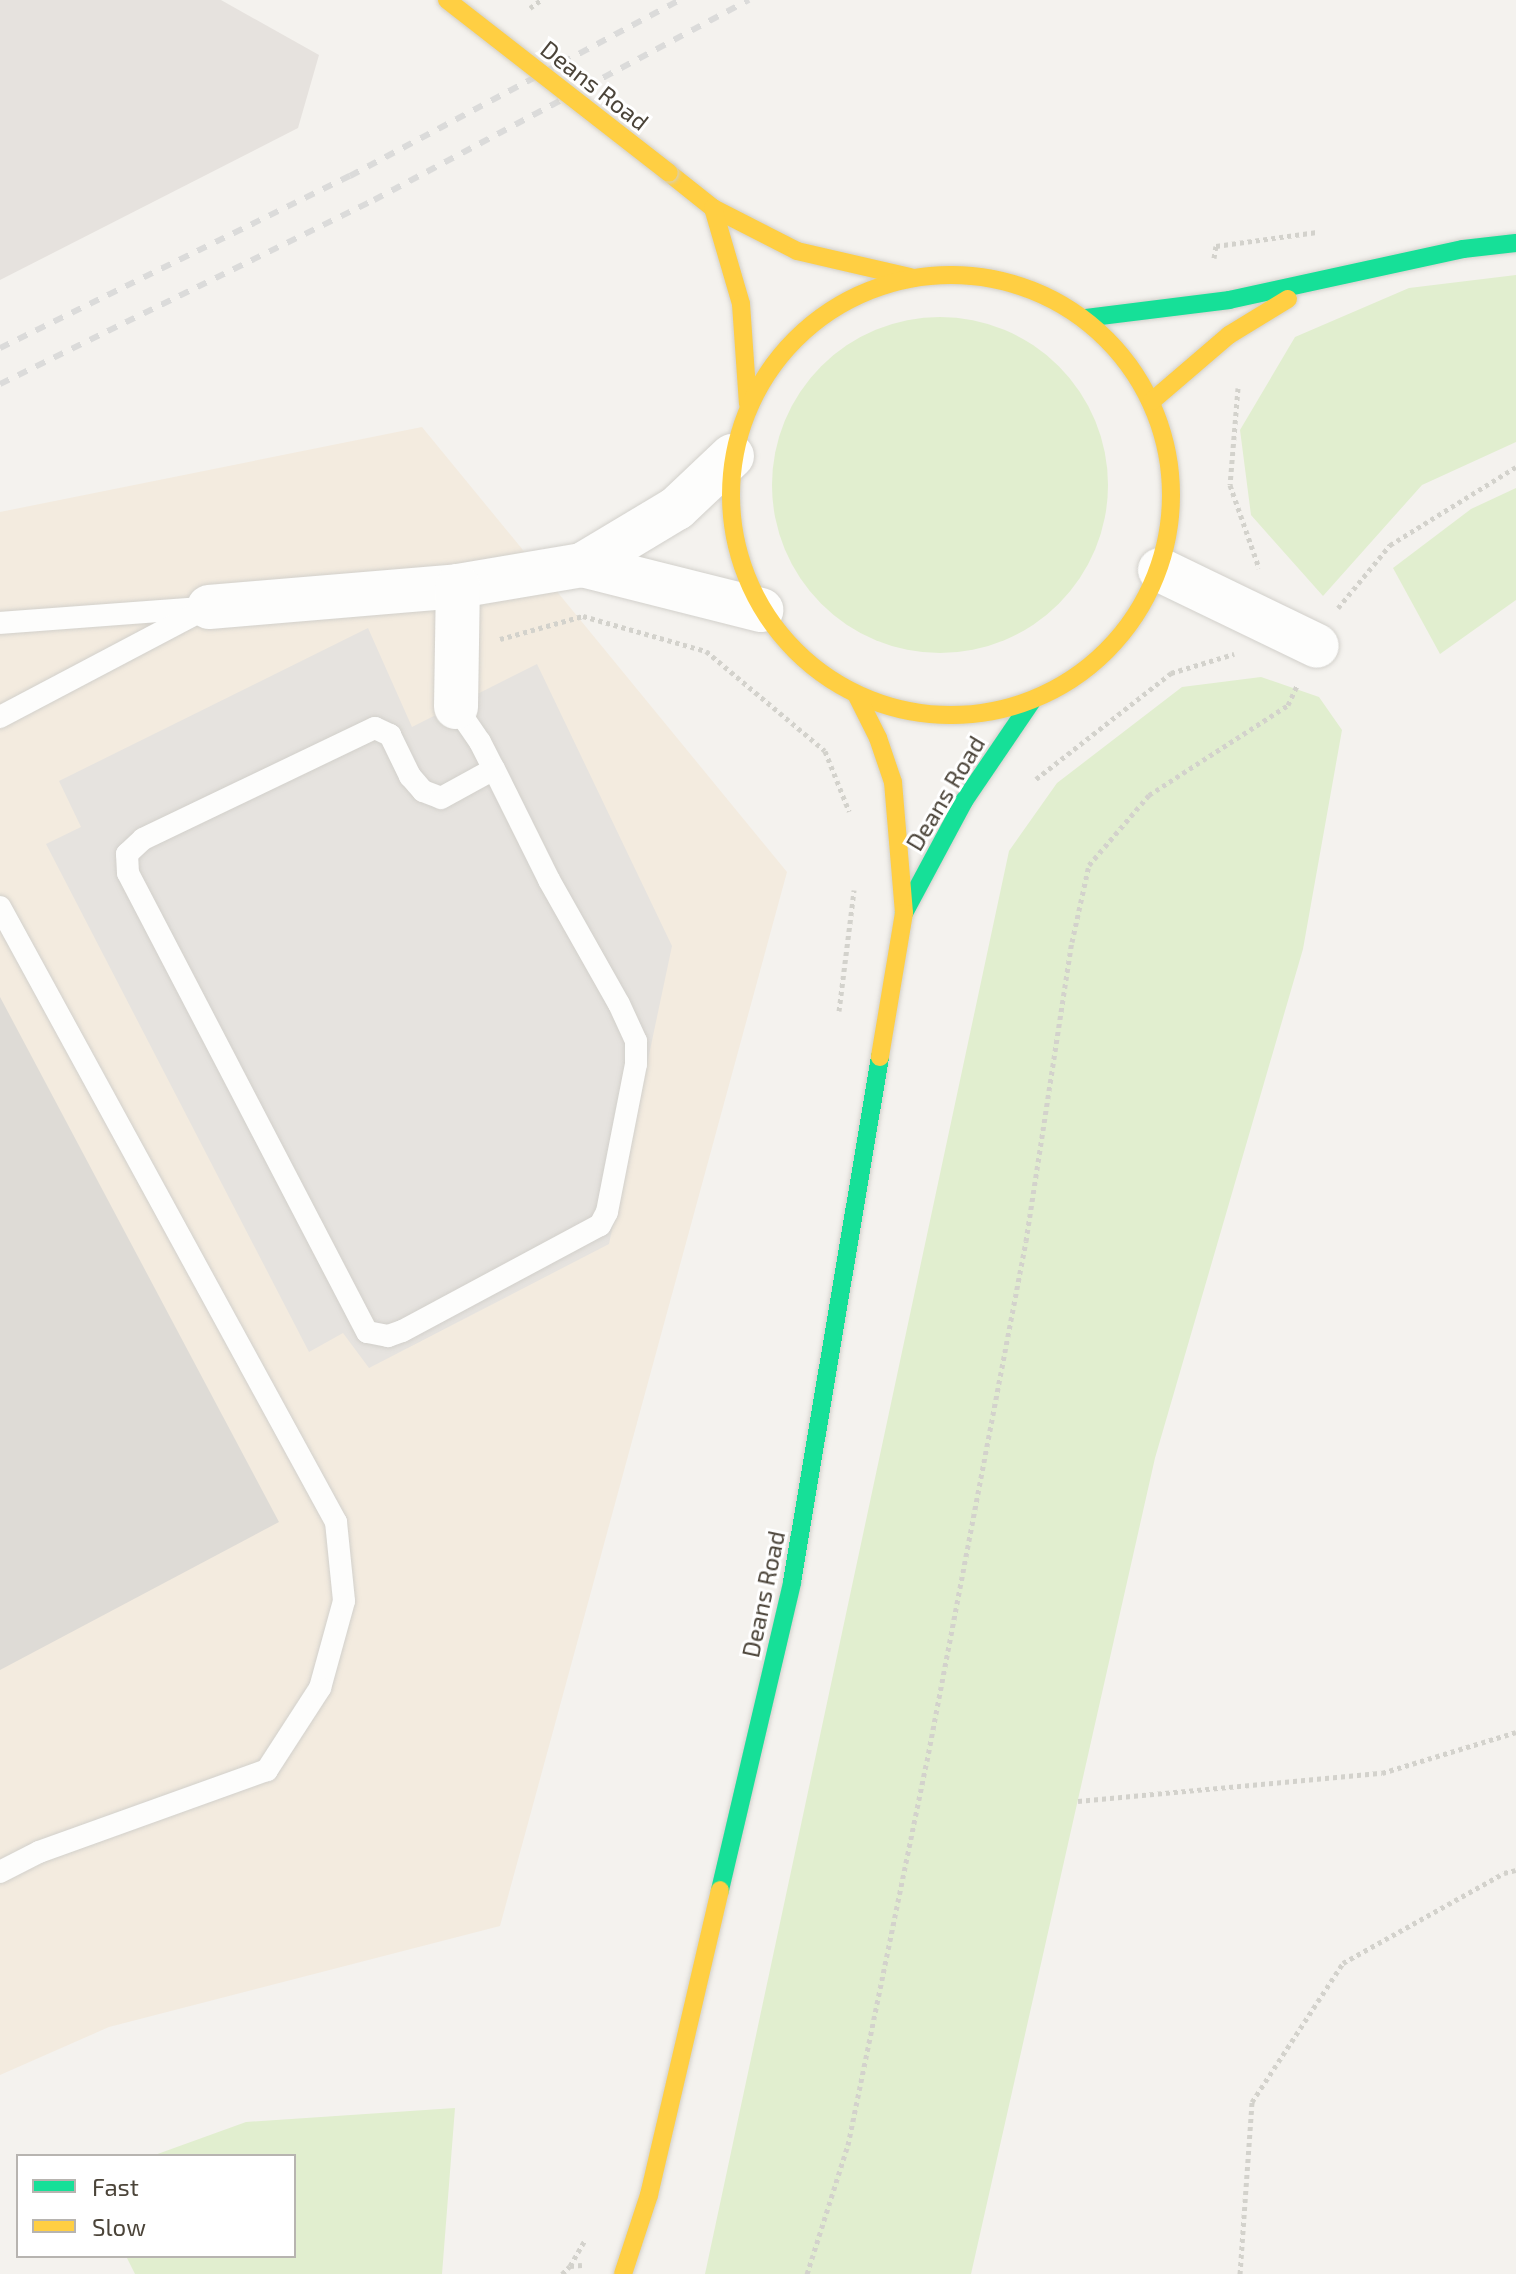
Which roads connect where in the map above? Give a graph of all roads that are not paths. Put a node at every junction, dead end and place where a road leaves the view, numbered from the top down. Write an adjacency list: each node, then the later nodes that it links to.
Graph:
1 (447, 0): 2 (street, Deans Road, bridge)
2 (713, 208): 4 (street, Deans Road); 8 (street)
3 (1516, 243): 5 (street)
4 (910, 277): 6 (street); 8 (street)
5 (1321, 278): 6 (street); 7 (street)
6 (1085, 318): 7 (street)
7 (1152, 401): 11 (street)
8 (748, 404): 9 (street)
9 (732, 456): 10 (street); 14 (street)
10 (582, 565): 12 (street); 14 (street)
11 (1160, 570): 16 (street); 18 (street)
12 (458, 586): 13 (street); 19 (street)
13 (209, 607): 15 (lane); 20 (lane)
14 (761, 610): 17 (street)
15 (0, 623)
16 (1317, 646)
17 (857, 696): 18 (street); 23 (street, Deans Road)
18 (1032, 701): 23 (street, Deans Road)
19 (456, 707): 21 (lane)
20 (0, 717)
21 (494, 769): 21 (lane)
22 (0, 907): 24 (lane)
23 (904, 913): 25 (street, Deans Road)
24 (0, 1872)
25 (623, 2274)

